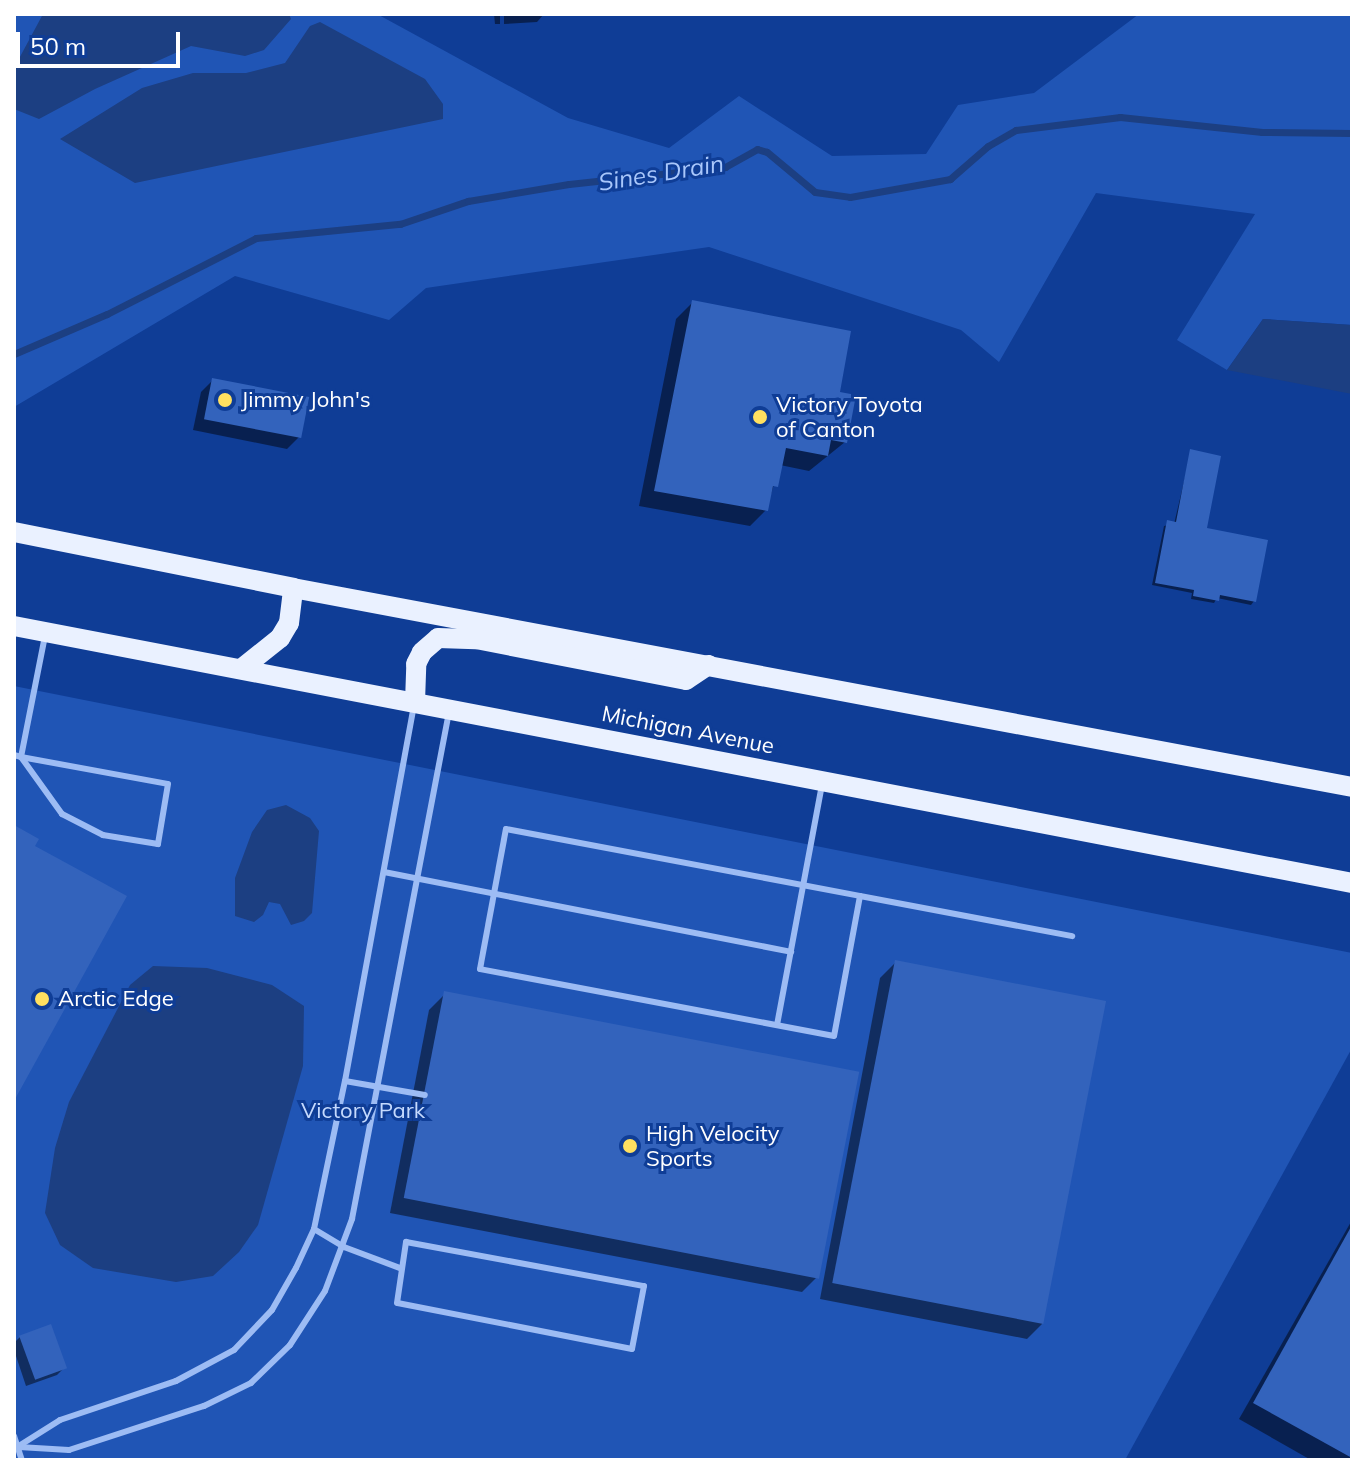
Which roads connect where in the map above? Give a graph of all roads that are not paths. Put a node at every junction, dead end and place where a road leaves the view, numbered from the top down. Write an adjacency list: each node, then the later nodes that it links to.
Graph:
1 (14, 532): 2 (main road)
2 (293, 588): 5 (main road); 6 (main road)
3 (14, 626): 4 (main road, Michigan Avenue)
4 (46, 632): 6 (main road, Michigan Avenue); 9 (lane)
5 (708, 665): 7 (main road); 11 (main road)
6 (241, 669): 7 (main road, Michigan Avenue)
7 (415, 702): 8 (main road, Michigan Avenue); 12 (lane)
8 (449, 708): 10 (main road, Michigan Avenue); 13 (lane)
9 (17, 756): 9 (lane)
10 (823, 781): 14 (main road, Michigan Avenue); 15 (lane)
11 (1352, 787)
12 (384, 872): 13 (lane); 21 (lane)
13 (418, 878): 16 (lane); 22 (lane)
14 (1352, 883)
15 (803, 886): 16 (lane); 17 (lane); 19 (lane)
16 (494, 893): 19 (lane); 20 (lane)
17 (860, 896): 18 (lane); 20 (lane)
18 (1072, 936)
19 (791, 952): 20 (lane)
20 (777, 1025)
21 (345, 1081): 22 (lane); 24 (lane)
22 (377, 1087): 23 (lane); 25 (lane)
23 (425, 1095)
24 (314, 1229): 25 (lane); 28 (lane)
25 (344, 1247): 26 (lane); 28 (lane)
26 (400, 1268): 26 (lane)
27 (14, 1436): 28 (lane)
28 (16, 1448): 29 (lane)
29 (22, 1460)

